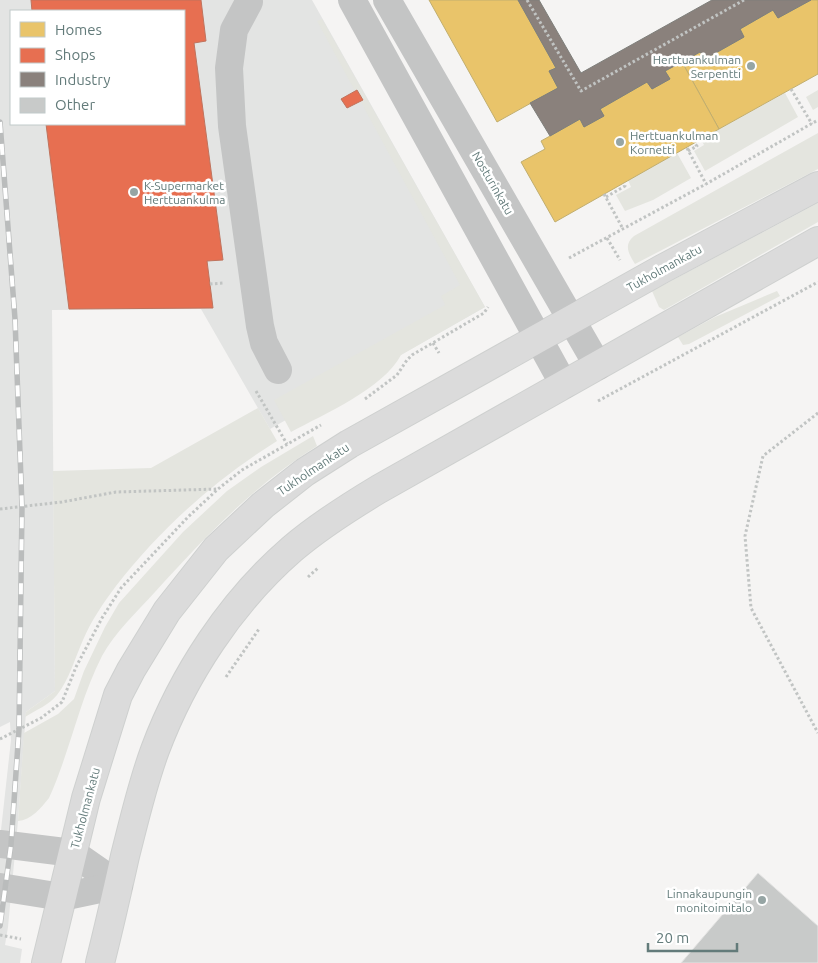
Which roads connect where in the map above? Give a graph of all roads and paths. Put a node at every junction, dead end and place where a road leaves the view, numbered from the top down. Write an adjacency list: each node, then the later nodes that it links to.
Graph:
1 (352, 0): 18 (street)
2 (387, 0): 17 (street, Nosturinkatu)
3 (527, 0): 4 (path)
4 (744, 0)
5 (249, 2): 22 (street)
6 (791, 89): 8 (path)
7 (818, 120): 8 (path)
8 (812, 124): 11 (path)
9 (695, 144): 11 (path)
10 (624, 183): 13 (path)
11 (706, 184): 13 (path)
12 (818, 186): 17 (main road, Tukholmankatu)
13 (623, 229): 15 (path)
14 (818, 241): 21 (main road)
15 (571, 258)
16 (818, 282): 24 (path)
17 (572, 319): 18 (main road, Tukholmankatu); 21 (street, Nosturinkatu)
18 (538, 338): 23 (street); 34 (main road, Tukholmankatu)
19 (433, 343): 20 (path)
20 (439, 353)
21 (598, 366): 23 (main road)
22 (278, 370)
23 (564, 385): 35 (main road)
24 (598, 402)
25 (818, 413): 32 (path)
26 (218, 489): 27 (path)
27 (0, 509)
28 (321, 566): 29 (path)
29 (303, 582)
30 (261, 627): 31 (path)
31 (225, 678)
32 (818, 733)
33 (0, 844): 34 (street)
34 (73, 853): 35 (street); 37 (main road, Tukholmankatu)
35 (119, 885): 37 (street); 41 (main road)
36 (0, 886): 37 (street)
37 (62, 898): 40 (main road, Tukholmankatu)
38 (0, 935): 39 (path)
39 (28, 940)
40 (46, 963)
41 (100, 963)

